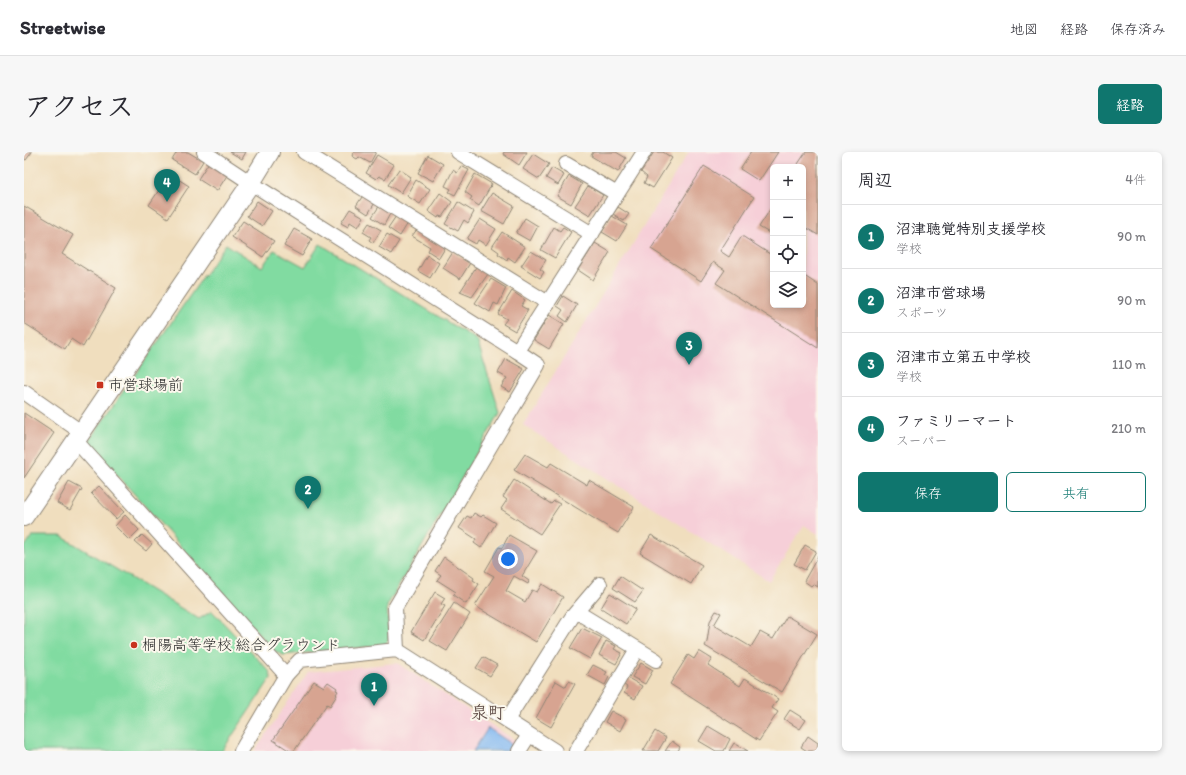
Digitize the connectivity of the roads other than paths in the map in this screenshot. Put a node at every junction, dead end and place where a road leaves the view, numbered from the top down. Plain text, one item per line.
1 (204, 152) edge
2 (270, 152) edge
3 (304, 152) edge
4 (458, 152) edge
5 (644, 152) edge
6 (566, 164) dead end
7 (251, 183) junction
8 (617, 194) junction
9 (592, 234) junction
10 (548, 303) junction
11 (517, 351) junction
12 (24, 392) edge
13 (79, 437) junction
14 (24, 517) edge
15 (600, 584) dead end
16 (577, 612) junction
17 (637, 649) junction
18 (397, 650) junction
19 (656, 660) dead end
20 (286, 675) junction
21 (507, 720) junction
22 (529, 735) junction
23 (241, 751) edge
24 (519, 751) edge
25 (555, 751) edge
26 (576, 751) edge

1 - 7 street
2 - 7 street
3 - 10 street
4 - 9 street
5 - 8 street
6 - 8 street
7 - 11 street
7 - 13 street
8 - 9 street
9 - 10 street
10 - 11 street
11 - 18 street
12 - 13 street
13 - 14 street
13 - 20 street
15 - 16 street
16 - 17 street
16 - 21 street
17 - 19 street
17 - 26 street
18 - 20 street
18 - 21 street
20 - 23 street
21 - 22 street
22 - 24 street
22 - 25 street

